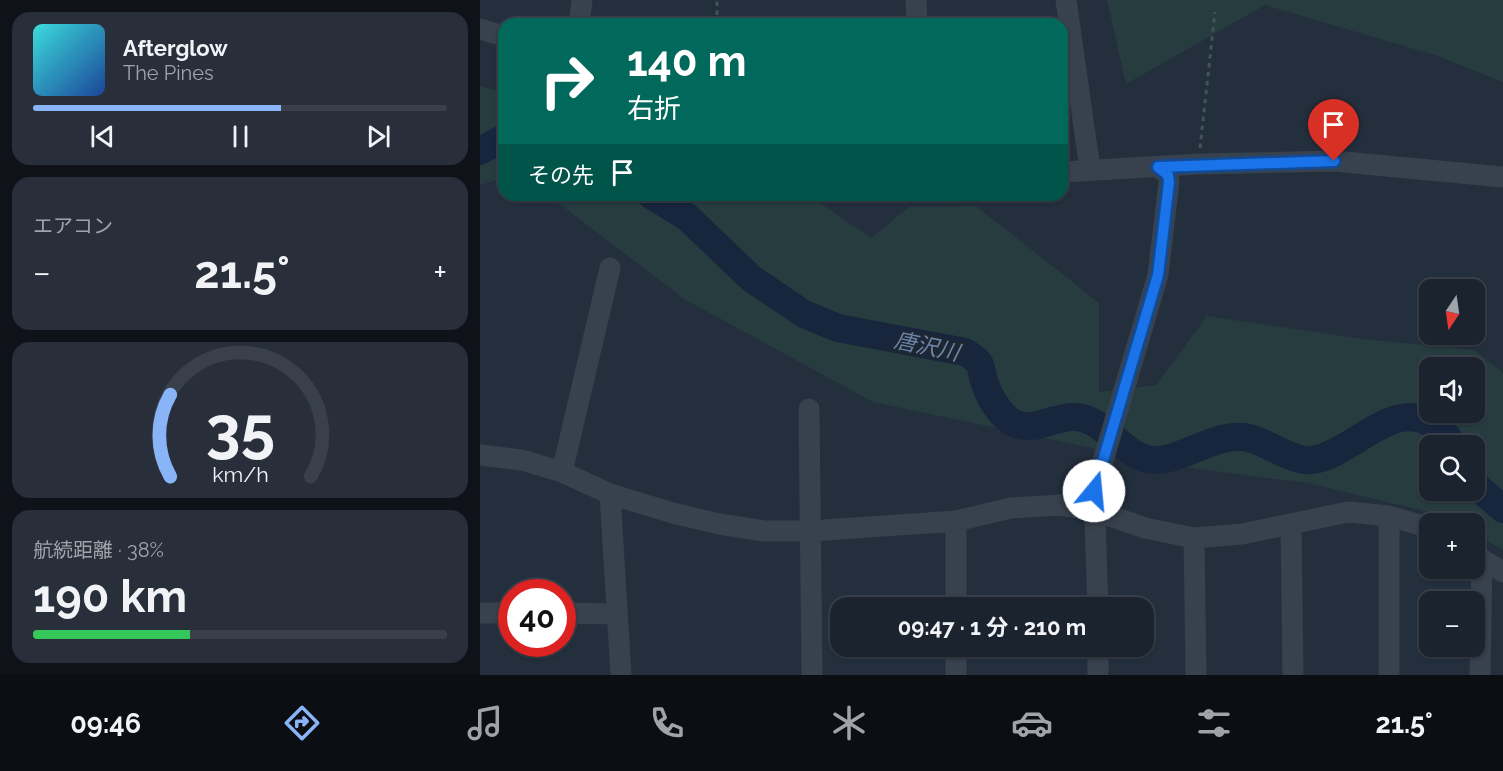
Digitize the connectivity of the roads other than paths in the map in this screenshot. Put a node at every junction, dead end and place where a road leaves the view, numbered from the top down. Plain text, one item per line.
1 (582, 0) edge
2 (916, 0) edge
3 (1066, 0) edge
4 (580, 18) edge
5 (917, 18) edge
6 (480, 29) edge
7 (498, 34) edge
8 (1158, 167) junction
9 (1089, 169) junction
10 (1068, 171) edge
11 (1503, 177) edge
12 (610, 268) dead end
13 (809, 408) dead end
14 (480, 455) edge
15 (562, 472) junction
16 (610, 494) junction
17 (1094, 510) junction
18 (1389, 516) junction
19 (956, 521) junction
20 (1291, 524) junction
21 (1419, 525) edge
22 (811, 531) junction
23 (1194, 538) junction
24 (1485, 561) edge
25 (1503, 572) edge
26 (1478, 579) edge
27 (956, 597) edge
28 (1098, 597) edge
29 (480, 613) edge
30 (498, 613) edge
31 (576, 613) edge
32 (617, 614) junction
33 (956, 657) edge
34 (1098, 657) edge
35 (621, 675) edge
36 (812, 675) edge
37 (956, 675) edge
38 (1098, 675) edge
39 (1196, 675) edge
40 (1293, 675) edge
41 (1389, 675) edge
42 (1480, 675) edge

1 - 4 street
2 - 5 street
3 - 9 street
6 - 7 street
8 - 9 street
8 - 11 street
8 - 17 street
9 - 10 street
12 - 15 street
13 - 22 street
14 - 15 street
15 - 16 street
16 - 22 street
16 - 32 street
17 - 19 street
17 - 23 street
17 - 28 street
18 - 20 street
18 - 21 street
18 - 41 street
19 - 22 street
19 - 27 street
20 - 23 street
20 - 40 street
22 - 36 street
23 - 39 street
24 - 25 street
26 - 42 street
29 - 30 street
31 - 32 street
32 - 35 street
33 - 37 street
34 - 38 street

